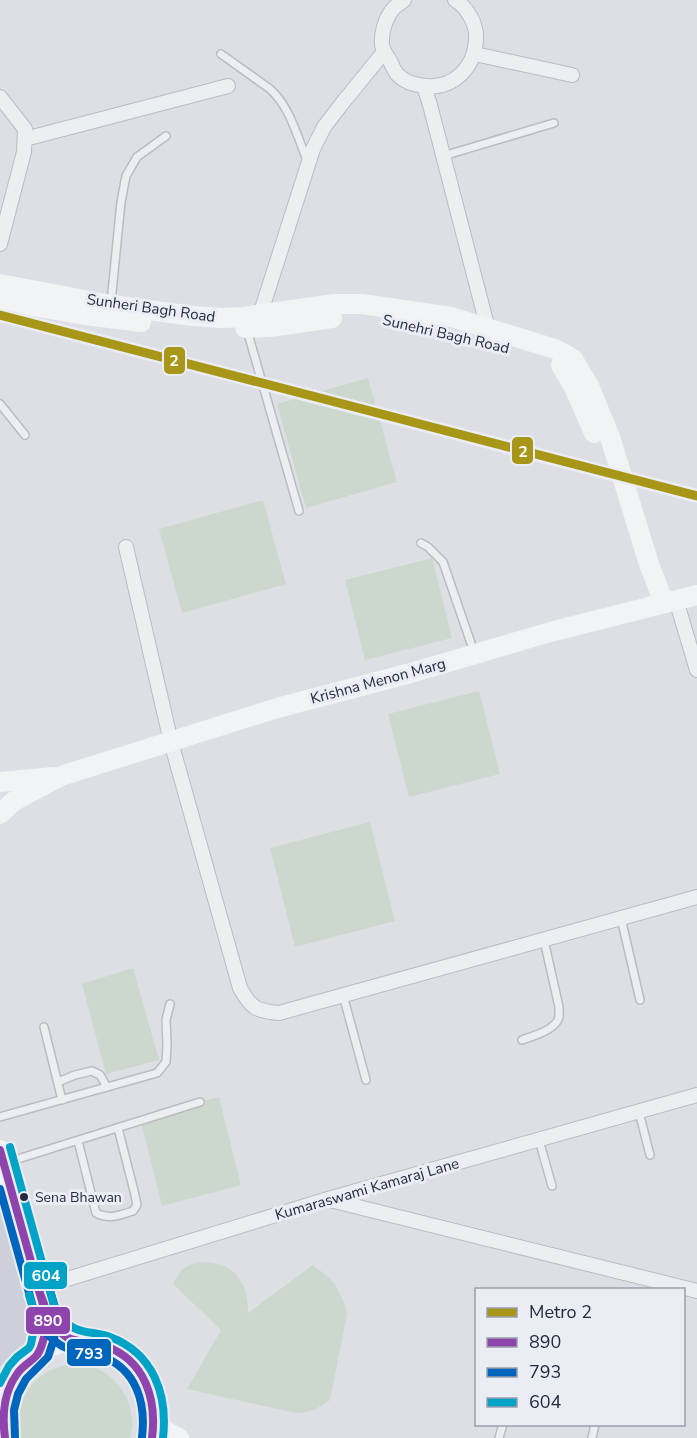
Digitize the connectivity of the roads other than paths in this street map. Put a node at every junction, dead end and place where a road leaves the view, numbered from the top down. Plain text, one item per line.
1 (404, 0) edge
2 (455, 0) edge
3 (384, 52) junction
4 (221, 54) dead end
5 (475, 54) junction
6 (572, 75) dead end
7 (228, 86) dead end
8 (424, 86) junction
9 (0, 97) edge
10 (554, 123) dead end
11 (166, 136) dead end
12 (26, 139) junction
13 (443, 156) junction
14 (308, 162) junction
15 (0, 244) edge
16 (0, 284) edge
17 (0, 300) edge
18 (111, 304) junction
19 (253, 321) junction
20 (488, 329) junction
21 (0, 404) edge
22 (25, 435) dead end
23 (299, 511) dead end
24 (421, 543) dead end
25 (126, 547) dead end
26 (697, 595) edge
27 (664, 603) junction
28 (475, 655) junction
29 (697, 670) edge
30 (171, 742) junction
31 (61, 776) junction
32 (0, 782) edge
33 (0, 814) edge
34 (697, 897) edge
35 (621, 918) junction
36 (544, 940) junction
37 (343, 995) junction
38 (640, 1000) dead end
39 (170, 1004) dead end
40 (44, 1027) dead end
41 (522, 1040) dead end
42 (366, 1080) dead end
43 (58, 1082) junction
44 (107, 1087) junction
45 (697, 1095) edge
46 (62, 1100) junction
47 (200, 1102) dead end
48 (639, 1112) junction
49 (0, 1117) edge
50 (118, 1128) junction
51 (78, 1140) junction
52 (539, 1140) junction
53 (650, 1155) dead end
54 (2, 1157) edge
55 (552, 1186) dead end
56 (328, 1199) junction
57 (38, 1288) junction
58 (685, 1288) edge
59 (47, 1319) junction
60 (82, 1341) junction
61 (39, 1353) junction
62 (7, 1382) edge
63 (154, 1418) junction
64 (3, 1427) edge
65 (152, 1438) edge
66 (179, 1438) edge

1 - 3 street
2 - 5 street
3 - 8 street
3 - 14 street
4 - 14 lane
5 - 6 street
5 - 8 street
7 - 12 street
8 - 13 street
9 - 12 street
10 - 13 lane
11 - 18 lane
12 - 15 street
13 - 20 street
14 - 19 street
16 - 18 street, Sunheri Bagh Road
17 - 19 street, Sunehri Bagh Road
18 - 19 street, Sunheri Bagh Road
19 - 20 street, Sunheri Bagh Road
19 - 23 lane
19 - 27 street, Sunehri Bagh Road
20 - 27 street, Sunheri Bagh Road
21 - 22 lane
24 - 28 lane
25 - 30 street
26 - 27 street, Krishna Menon Marg
27 - 28 street, Krishna Menon Marg
27 - 29 street
28 - 30 street, Krishna Menon Marg
30 - 31 street, Krishna Menon Marg
30 - 37 street
31 - 32 street, Krishna Menon Marg
31 - 33 street, Krishna Menon Marg
34 - 35 street
35 - 36 street
35 - 38 lane
36 - 37 street
36 - 41 lane
37 - 42 lane
39 - 44 lane
40 - 43 lane
43 - 44 lane
43 - 46 lane
44 - 46 lane
45 - 48 street, Kumaraswami Kamaraj Lane
46 - 49 lane
47 - 50 lane
48 - 52 street, Kumaraswami Kamaraj Lane
48 - 53 lane
50 - 51 lane
50 - 51 lane
51 - 54 lane
52 - 55 lane
52 - 56 street, Kumaraswami Kamaraj Lane
54 - 57 street
56 - 57 street, Kumaraswami Kamaraj Lane
56 - 58 street
57 - 59 street
59 - 60 street
59 - 61 street
60 - 61 street
60 - 63 street
61 - 62 street
62 - 64 street
63 - 65 street
63 - 66 street

